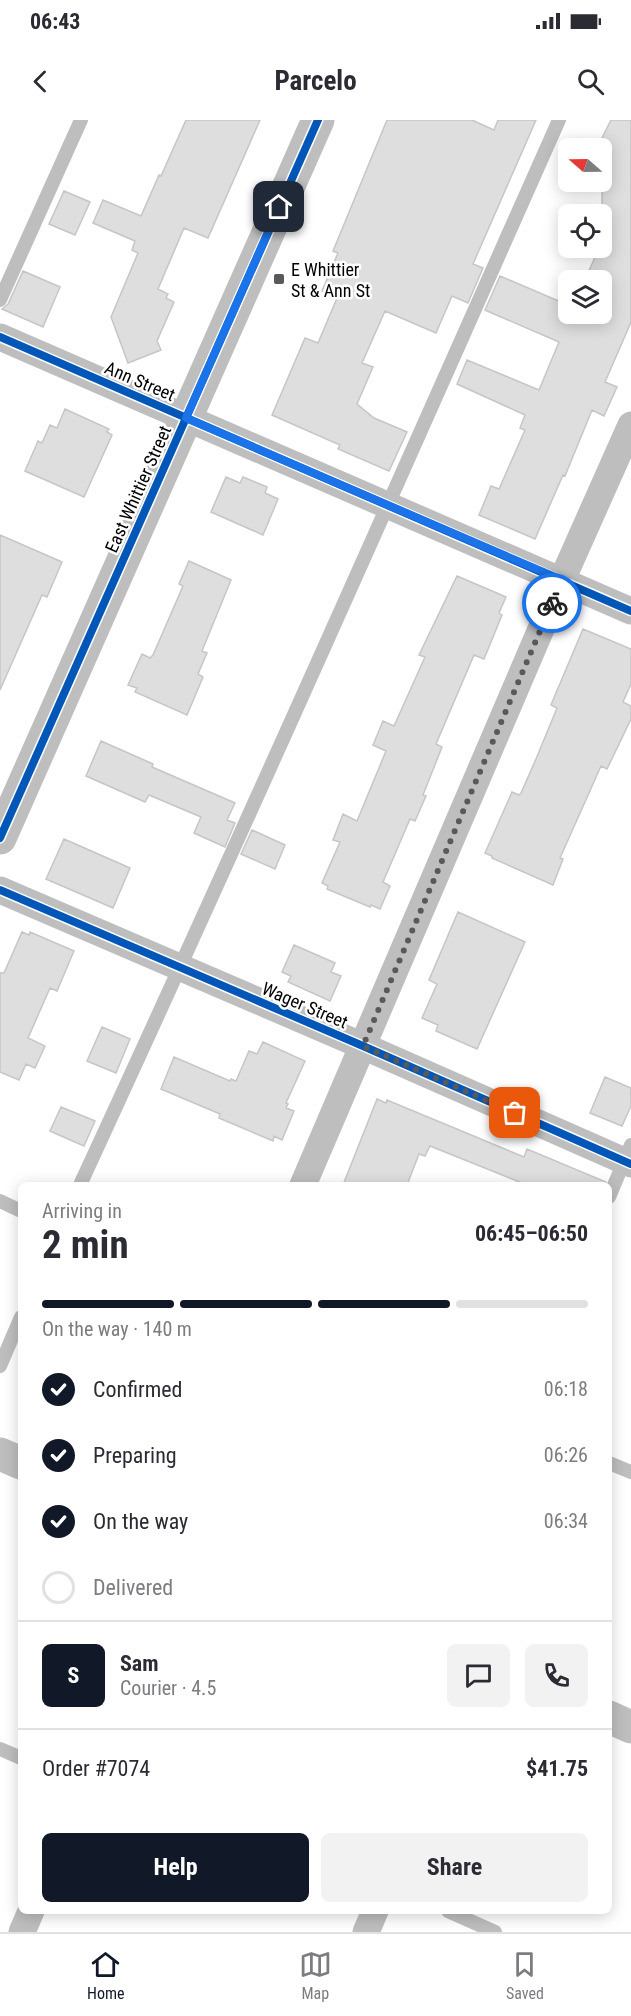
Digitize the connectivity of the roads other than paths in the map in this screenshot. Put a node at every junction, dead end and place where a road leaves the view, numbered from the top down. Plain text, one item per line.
1 (81, 120) edge
2 (318, 120) edge
3 (559, 120) edge
4 (0, 300) edge
5 (0, 337) edge
6 (186, 418) junction
7 (631, 425) edge
8 (388, 506) junction
9 (562, 580) junction
10 (631, 611) edge
11 (0, 838) edge
12 (0, 890) edge
13 (180, 968) junction
14 (363, 1046) junction
15 (629, 1157) edge
16 (81, 1182) edge
17 (304, 1182) edge
18 (612, 1191) edge
19 (0, 1201) edge
20 (18, 1210) edge
21 (18, 1324) edge
22 (0, 1366) edge
23 (0, 1454) edge
24 (18, 1462) edge
25 (612, 1464) edge
26 (631, 1472) edge
27 (612, 1718) edge
28 (631, 1726) edge
29 (0, 1749) edge
30 (18, 1757) edge
31 (30, 1914) edge
32 (455, 1914) edge
33 (22, 1932) edge
34 (495, 1932) edge

1 - 4 lane
2 - 6 street, East Whittier Street
3 - 8 lane
5 - 6 street, Ann Street
6 - 8 street, Ann Street
6 - 11 street, East Whittier Street
7 - 9 street
8 - 9 street, Ann Street
8 - 13 lane
9 - 10 street, Ann Street
9 - 14 street
12 - 13 street, Wager Street
13 - 14 street, Wager Street
13 - 16 lane
14 - 15 street, Wager Street
14 - 17 street
15 - 18 lane
19 - 20 lane
21 - 22 lane
23 - 24 street
25 - 26 lane
27 - 28 street
29 - 30 lane
31 - 33 street
32 - 34 lane

